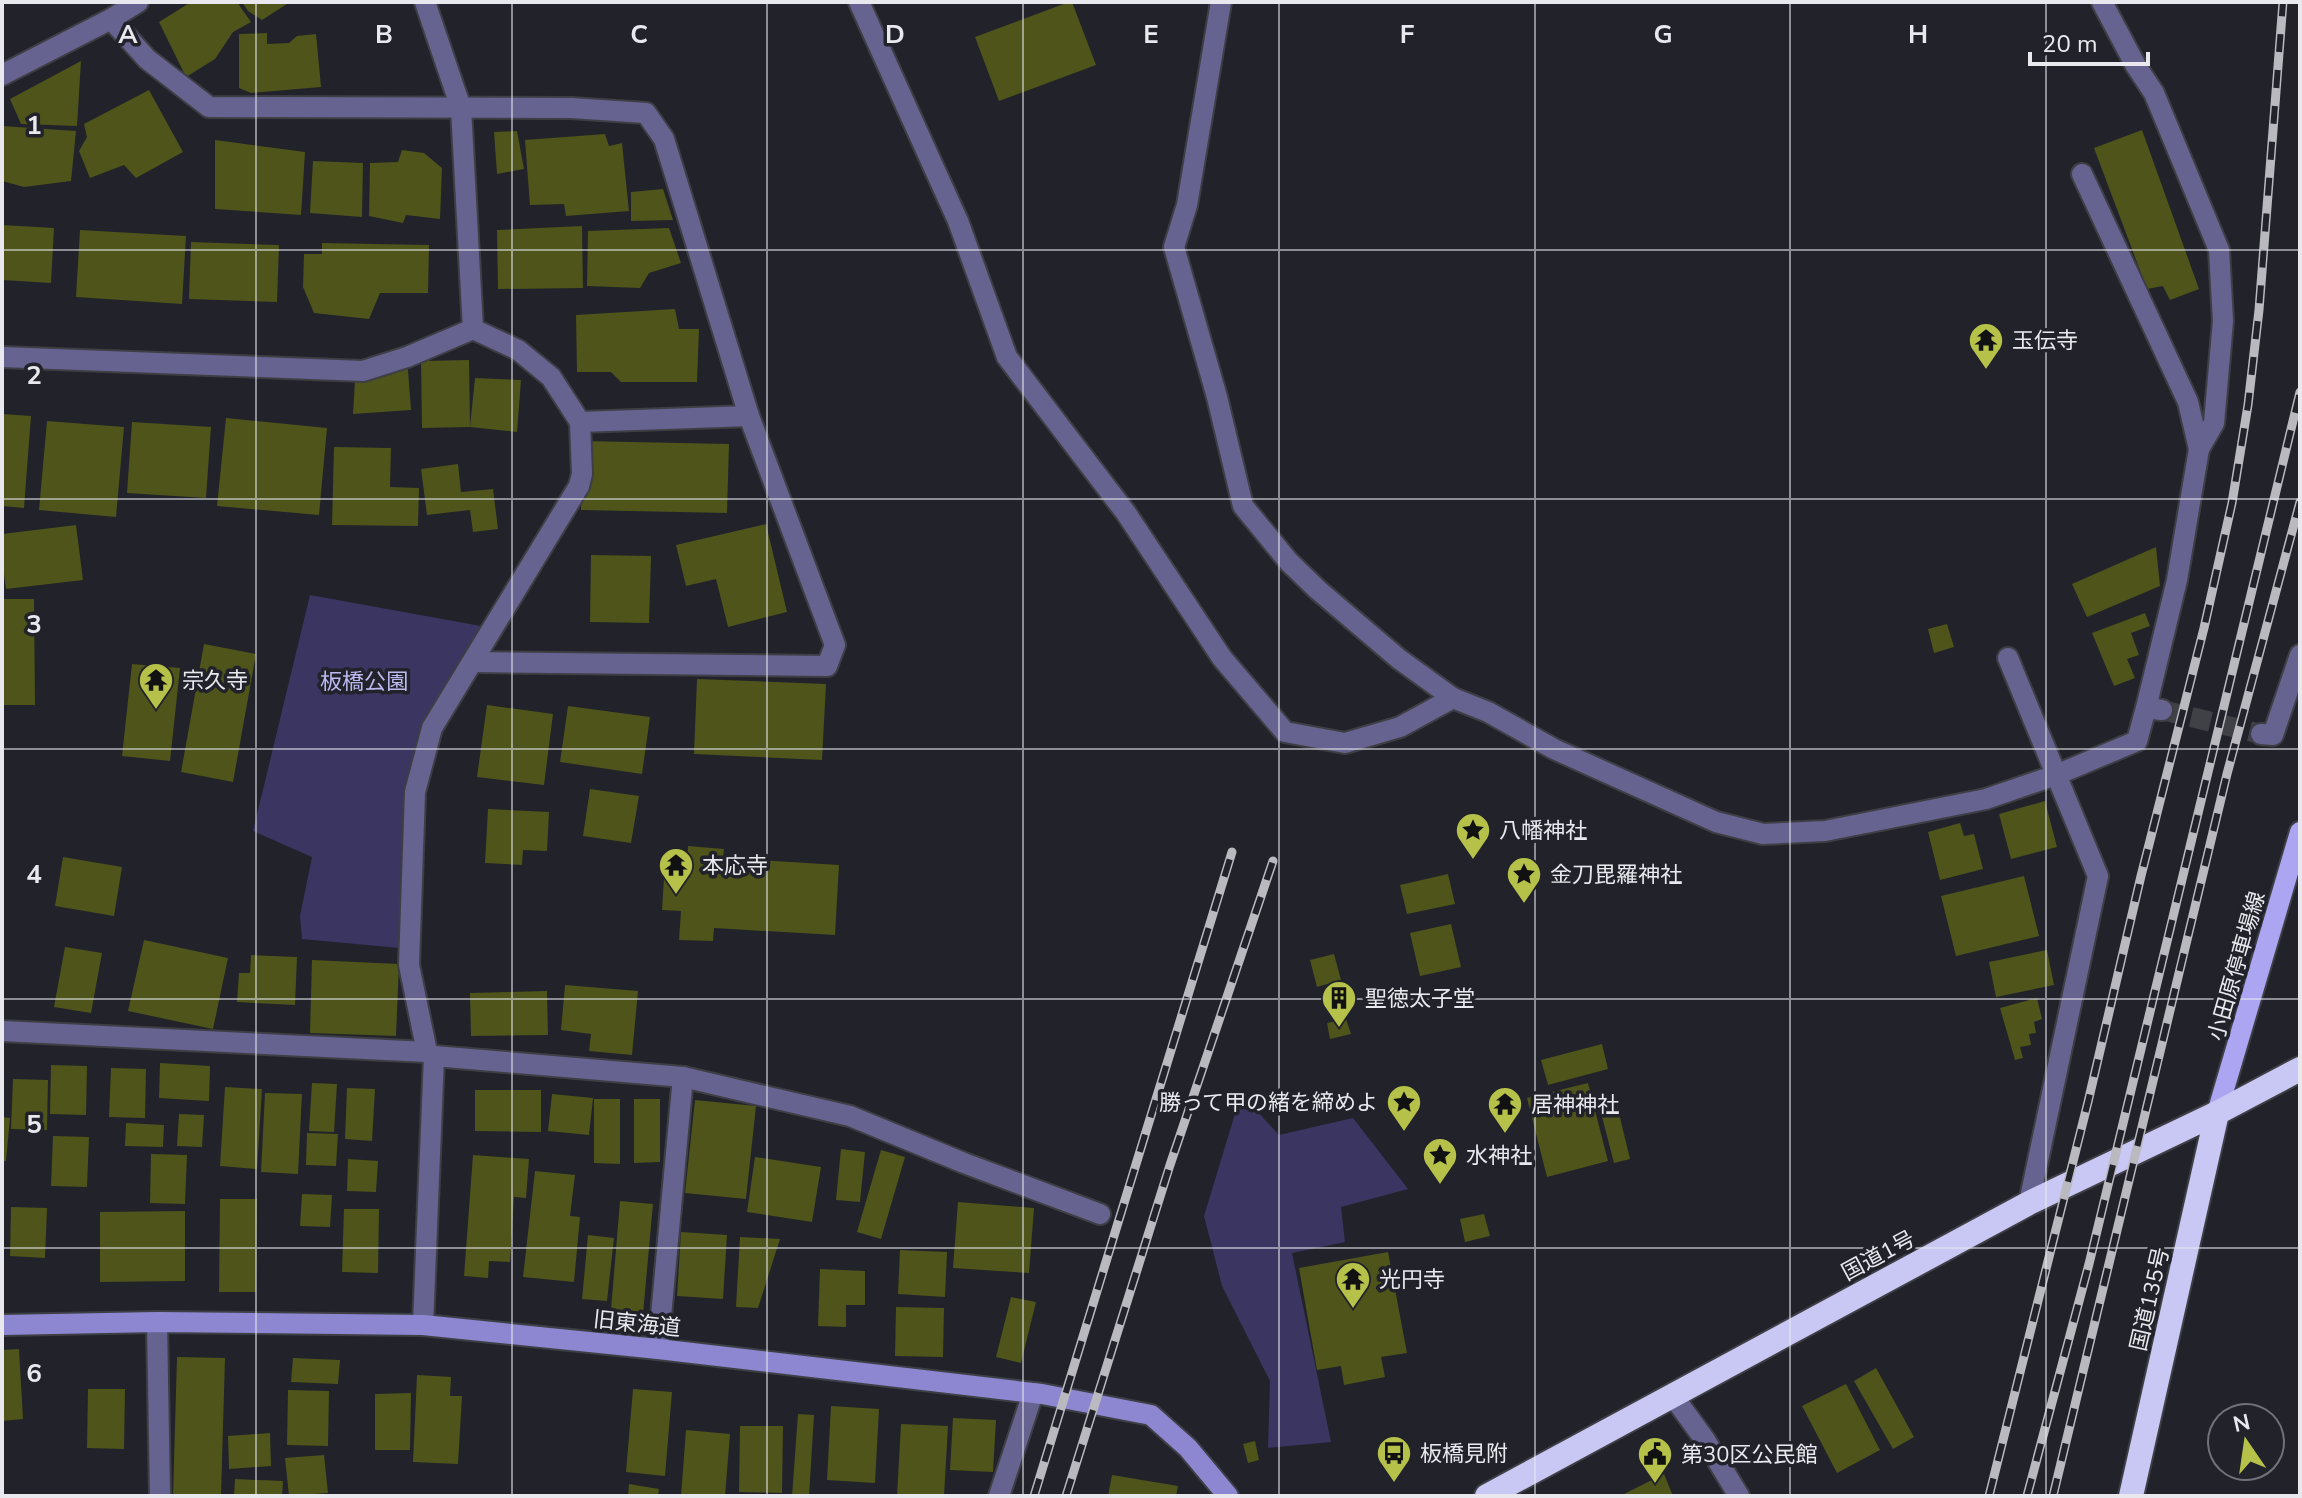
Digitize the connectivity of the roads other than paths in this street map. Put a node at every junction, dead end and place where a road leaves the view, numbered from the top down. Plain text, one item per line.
1 (138, 2) edge
2 (425, 2) edge
3 (859, 2) edge
4 (1221, 2) edge
5 (2102, 2) edge
6 (111, 19) junction
7 (2, 75) edge
8 (461, 108) junction
9 (2082, 174) dead end
10 (473, 329) junction
11 (2, 357) edge
12 (749, 416) junction
13 (580, 422) junction
14 (2199, 449) junction
15 (2300, 655) edge
16 (2008, 658) dead end
17 (473, 662) junction
18 (1453, 698) junction
19 (2261, 734) dead end
20 (2056, 775) junction
21 (2300, 832) edge
22 (2, 1031) edge
23 (430, 1054) junction
24 (2300, 1069) edge
25 (683, 1077) junction
26 (2217, 1113) junction
27 (2029, 1203) junction
28 (1100, 1214) dead end
29 (157, 1322) junction
30 (2, 1325) edge
31 (423, 1325) junction
32 (658, 1349) junction
33 (1033, 1393) junction
34 (1673, 1396) junction
35 (160, 1496) edge
36 (999, 1496) edge
37 (1228, 1496) edge
38 (1487, 1496) edge
39 (1739, 1496) edge
40 (2131, 1496) edge

1 - 6 street
2 - 8 street
3 - 18 street
4 - 18 street
5 - 14 street
6 - 7 street
6 - 8 street
8 - 10 street
8 - 12 street
9 - 14 street
10 - 11 street
10 - 13 street
12 - 13 street
12 - 17 street
13 - 17 street
14 - 20 street
15 - 19 street
16 - 20 street
17 - 23 street
18 - 20 street
20 - 27 street
21 - 26 main road, 小田原停車場線
22 - 23 street
23 - 25 street
23 - 31 street
24 - 26 highway, 国道1号
25 - 28 street
25 - 32 street
26 - 27 highway, 国道1号
26 - 40 highway, 国道135号
27 - 34 highway, 国道1号
29 - 30 street, 旧東海道
29 - 31 street, 旧東海道
29 - 35 street
31 - 32 street, 旧東海道
32 - 33 street, 旧東海道
33 - 36 street
33 - 37 street, 旧東海道
34 - 38 highway, 国道1号
34 - 39 street

